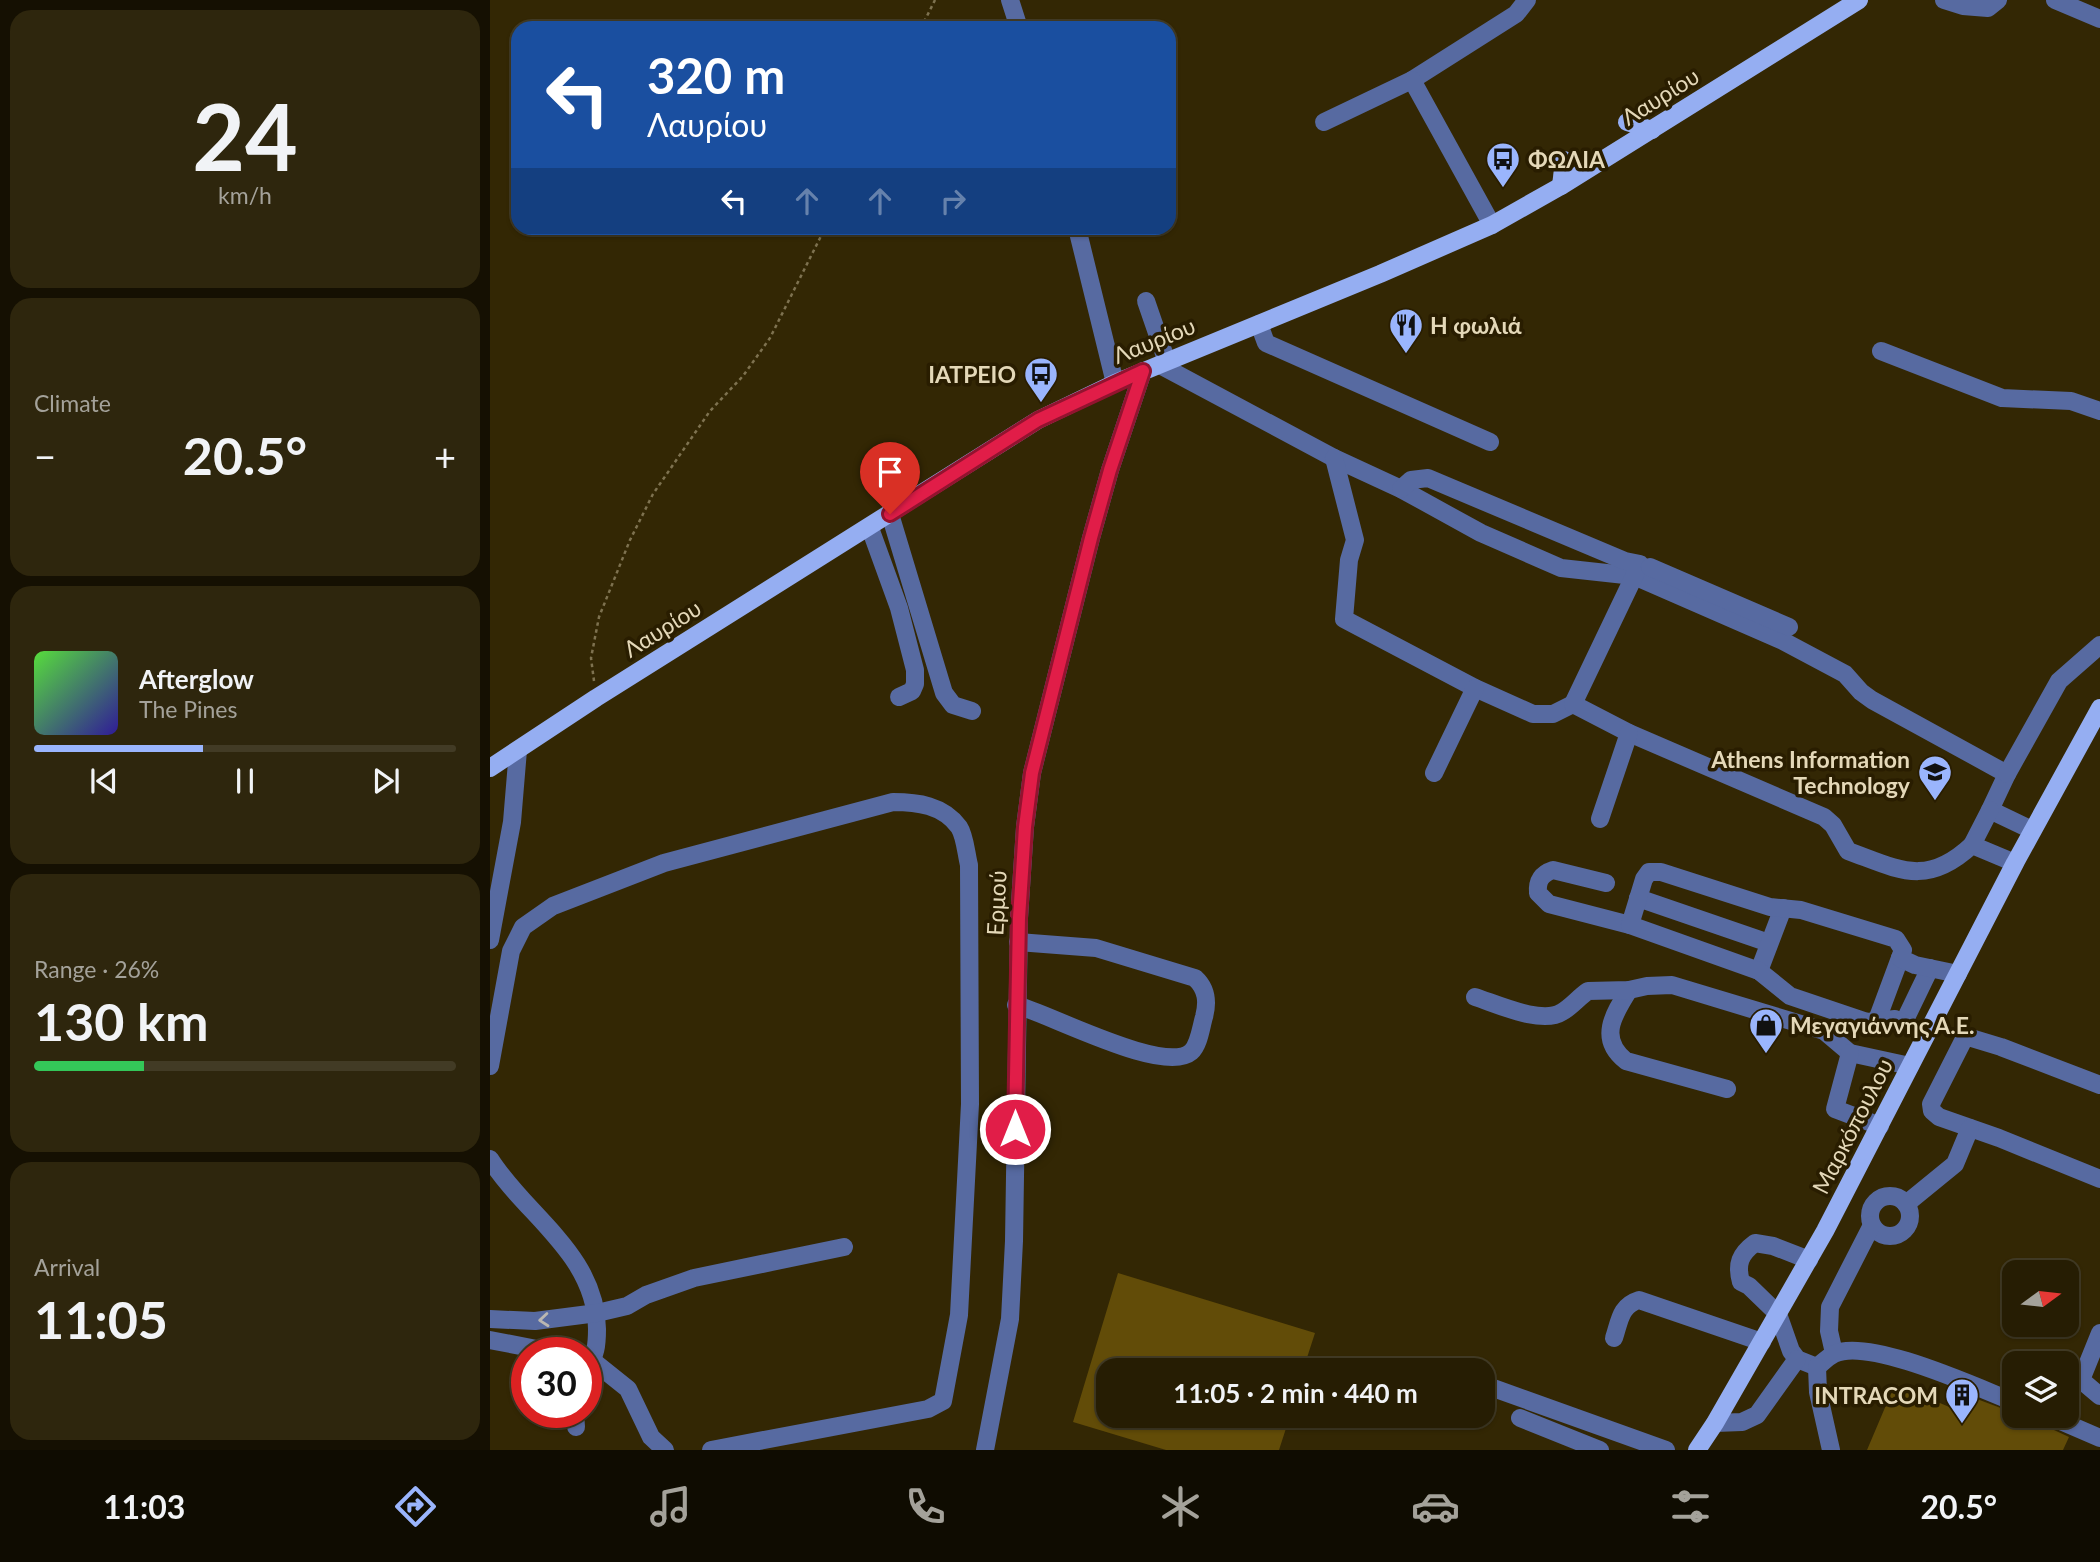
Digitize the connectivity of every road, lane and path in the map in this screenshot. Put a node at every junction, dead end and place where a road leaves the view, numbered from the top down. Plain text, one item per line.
1 (935, 0) edge
2 (1010, 0) edge
3 (1527, 0) edge
4 (1860, 0) edge
5 (1944, 0) edge
6 (1998, 0) edge
7 (2055, 0) edge
8 (2100, 19) edge
9 (924, 21) edge
10 (1017, 21) edge
11 (1412, 79) junction
12 (1324, 122) dead end
13 (1627, 122) dead end
14 (1652, 130) junction
15 (1564, 160) dead end
16 (1561, 186) junction
17 (1492, 225) junction
18 (822, 235) edge
19 (1079, 235) edge
20 (1146, 300) dead end
21 (1259, 324) junction
22 (1881, 351) dead end
23 (1156, 366) junction
24 (1115, 383) junction
25 (2100, 411) edge
26 (1490, 442) dead end
27 (1334, 458) junction
28 (1401, 489) junction
29 (890, 514) junction
30 (870, 528) junction
31 (1650, 567) dead end
32 (1634, 576) junction
33 (1730, 610) junction
34 (1789, 627) dead end
35 (2100, 645) edge
36 (1475, 688) junction
37 (899, 697) dead end
38 (596, 698) junction
39 (1573, 704) junction
40 (2100, 708) edge
41 (972, 711) dead end
42 (1629, 733) junction
43 (518, 750) junction
44 (490, 768) edge
45 (1434, 773) dead end
46 (2007, 774) junction
47 (1990, 810) junction
48 (1600, 819) dead end
49 (2032, 830) junction
50 (1972, 845) junction
51 (2015, 863) junction
52 (1606, 883) dead end
53 (1638, 898) junction
54 (1783, 908) junction
55 (1630, 925) junction
56 (490, 940) edge
57 (1018, 942) junction
58 (1769, 943) junction
59 (1900, 958) junction
60 (1930, 968) junction
61 (1759, 971) junction
62 (1958, 974) junction
63 (1629, 990) junction
64 (1475, 997) dead end
65 (1016, 1005) junction
66 (1877, 1020) junction
67 (1903, 1024) junction
68 (1926, 1035) junction
69 (1850, 1053) junction
70 (490, 1066) edge
71 (1910, 1066) junction
72 (2100, 1085) edge
73 (1727, 1088) dead end
74 (1880, 1126) junction
75 (1970, 1128) junction
76 (490, 1159) edge
77 (2100, 1179) edge
78 (1906, 1204) junction
79 (1872, 1225) junction
80 (844, 1247) dead end
81 (1809, 1260) junction
82 (597, 1314) junction
83 (1777, 1314) junction
84 (490, 1319) edge
85 (2100, 1333) edge
86 (597, 1337) edge
87 (1614, 1338) dead end
88 (490, 1340) edge
89 (1762, 1342) junction
90 (511, 1344) edge
91 (1834, 1353) junction
92 (1797, 1359) junction
93 (1817, 1367) junction
94 (602, 1372) edge
95 (1495, 1389) edge
96 (2100, 1395) edge
97 (2002, 1397) edge
98 (1520, 1418) dead end
99 (1715, 1423) junction
100 (2077, 1428) edge
101 (2100, 1438) edge
102 (665, 1450) edge
103 (710, 1450) edge
104 (985, 1450) edge
105 (1600, 1450) edge
106 (1666, 1450) edge
107 (1698, 1450) edge
108 (1831, 1450) edge

1 - 9 path
2 - 10 street
3 - 11 street
4 - 14 main road, Λαυρίου
5 - 6 street
7 - 8 street
11 - 12 street
11 - 17 street
13 - 14 main road
14 - 16 main road, Λαυρίου
15 - 16 main road
16 - 17 main road, Λαυρίου
17 - 21 main road, Λαυρίου
18 - 38 path
19 - 24 street
20 - 23 street
21 - 23 main road, Λαυρίου
21 - 26 street
22 - 25 street
23 - 24 main road, Λαυρίου
23 - 27 street
23 - 57 street, Ερμού
24 - 29 main road, Λαυρίου
27 - 28 street
27 - 36 street
28 - 32 street
28 - 32 street
29 - 30 main road, Λαυρίου
29 - 41 street
30 - 37 street
30 - 38 main road, Λαυρίου
31 - 33 street
32 - 33 street
32 - 39 street
33 - 34 street
33 - 46 street
35 - 46 street
36 - 39 street
36 - 45 street
38 - 43 main road, Λαυρίου
39 - 42 street
40 - 49 main road, Μαρκόπουλου
42 - 48 street
42 - 50 street
43 - 44 main road, Λαυρίου
43 - 56 street
46 - 47 street
47 - 49 street
47 - 50 street
49 - 51 main road, Μαρκόπουλου
50 - 51 street
51 - 62 main road, Μαρκόπουλου
52 - 55 street
53 - 54 street
53 - 55 street
53 - 58 street
54 - 58 street
54 - 59 street
55 - 61 street
57 - 65 street, Ερμού
57 - 65 street
58 - 61 street
59 - 60 street
59 - 66 street
60 - 62 street
60 - 67 street
61 - 66 street
62 - 68 main road, Μαρκόπουλου
63 - 64 street
63 - 69 street
63 - 73 street
65 - 104 street, Ερμού
66 - 67 street
67 - 68 street
68 - 71 main road, Μαρκόπουλου
69 - 71 street
69 - 74 street
70 - 103 street
71 - 74 main road, Μαρκόπουλου
72 - 75 street
74 - 81 main road, Μαρκόπουλου
75 - 77 street
75 - 78 street
76 - 82 street
78 - 79 street
78 - 79 street
79 - 91 street
80 - 82 street
81 - 83 main road, Μαρκόπουλου
81 - 83 street
82 -> 84 street
82 - 86 street
83 - 89 main road, Μαρκόπουλου
83 - 92 street
85 - 96 street
87 - 89 street
88 - 90 street
89 - 99 main road, Μαρκόπουλου
91 - 93 street
91 - 97 street
92 - 93 street
92 - 99 street
93 - 108 street
94 - 102 street
95 - 106 street
98 - 105 street
99 - 107 main road, Μαρκόπουλου
100 - 101 street

